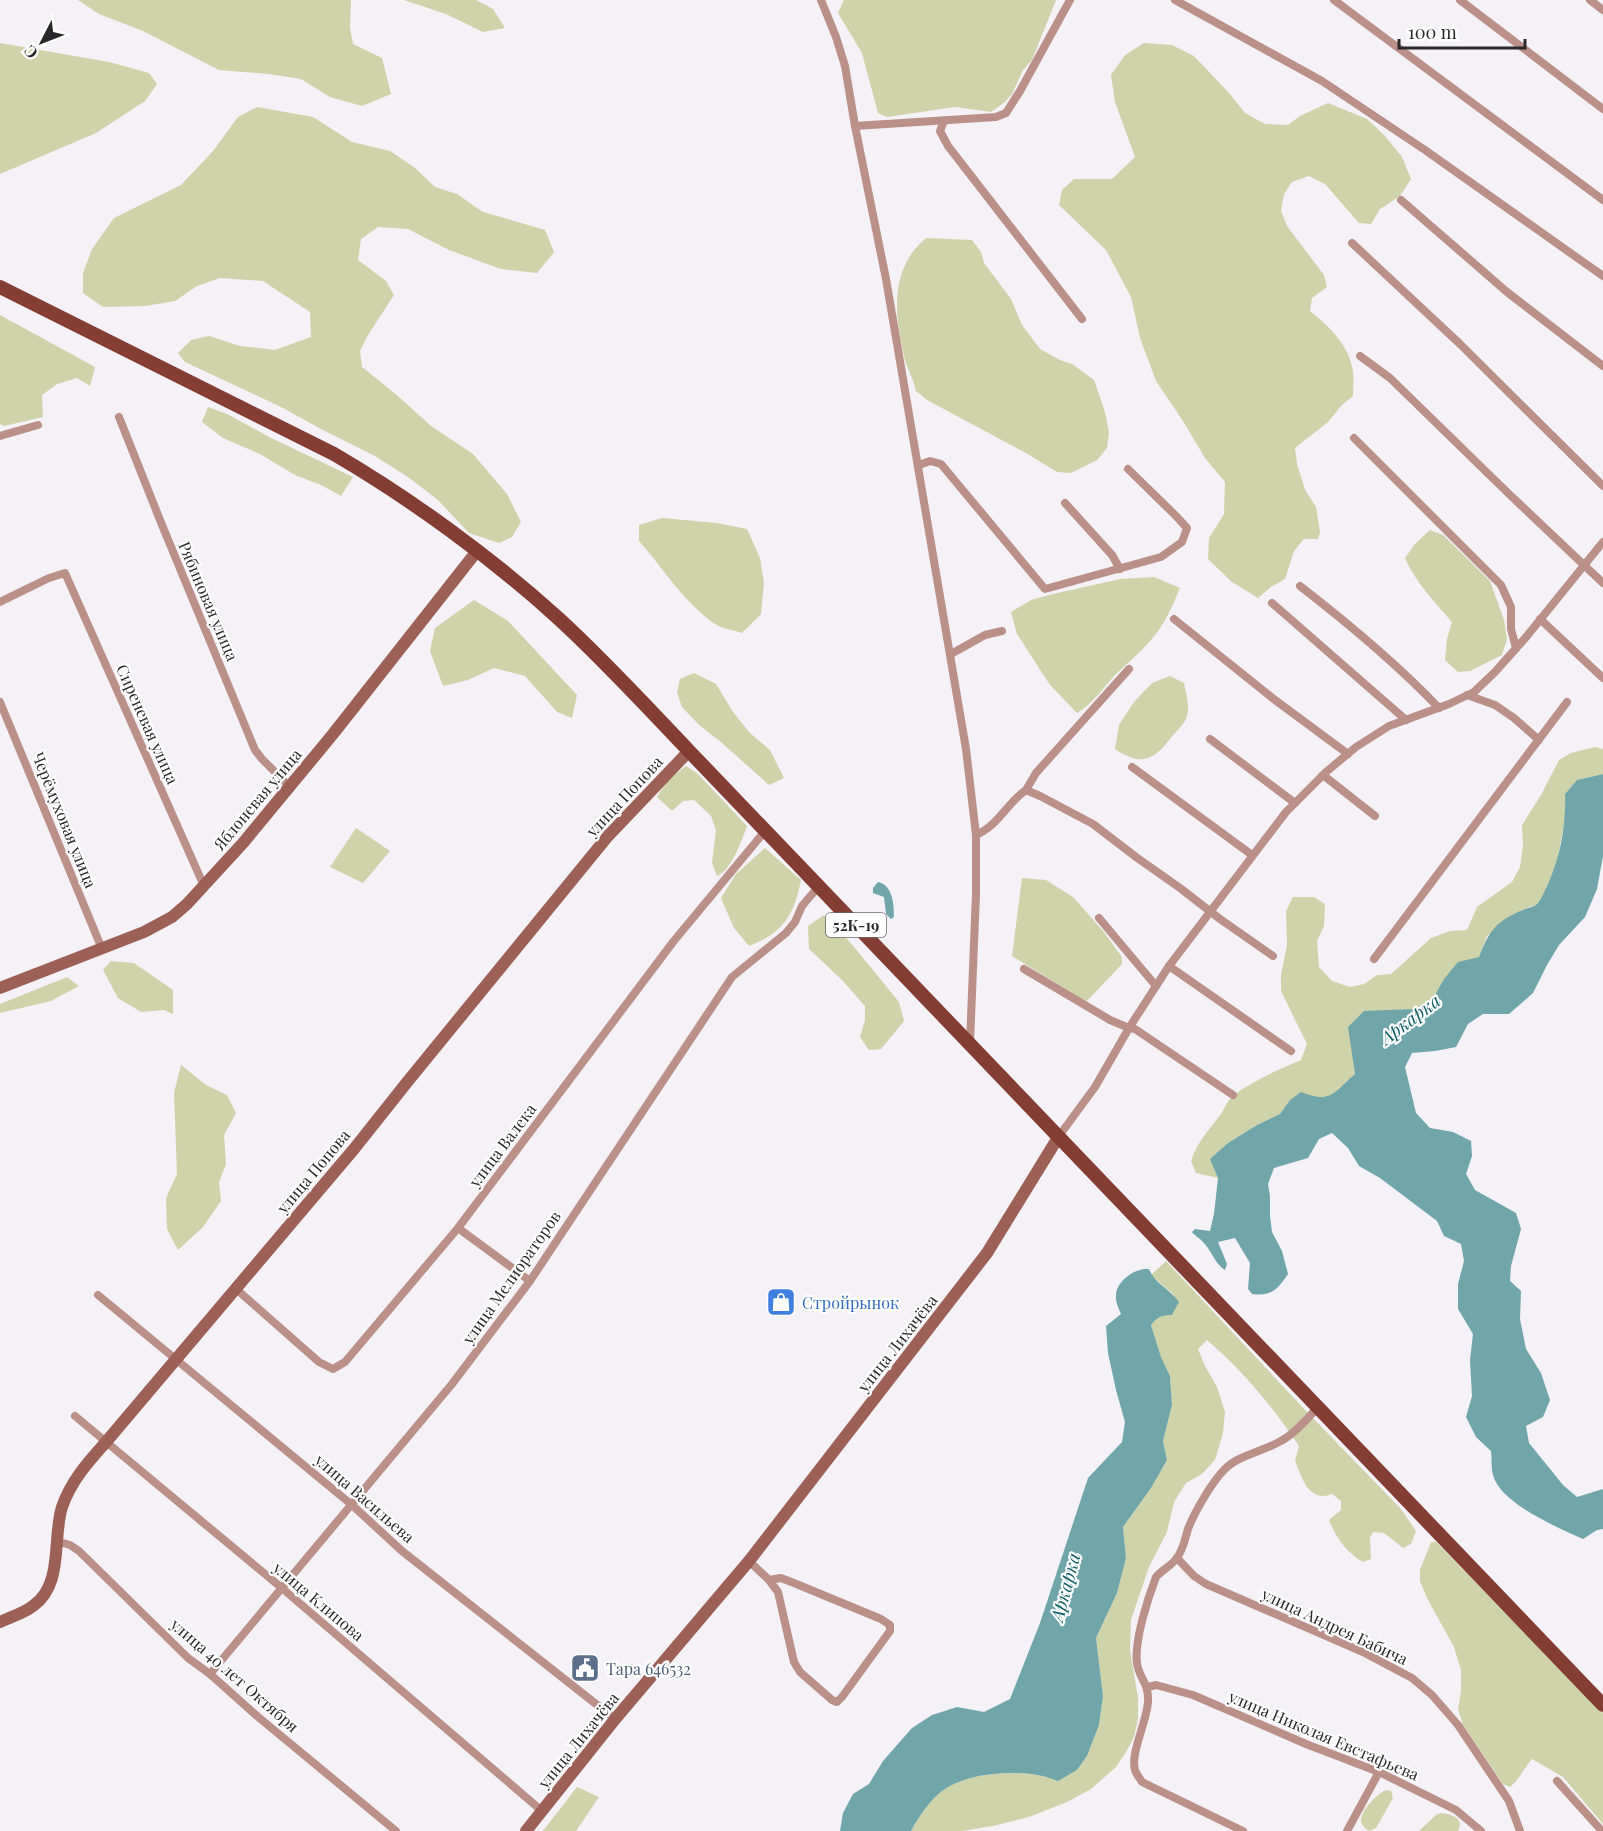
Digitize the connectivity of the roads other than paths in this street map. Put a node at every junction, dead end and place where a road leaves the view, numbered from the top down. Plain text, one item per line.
1 (821, 0) edge
2 (1070, 0) edge
3 (1174, 0) edge
4 (1334, 0) edge
5 (1460, 0) edge
6 (1590, 0) edge
7 (1603, 10) edge
8 (1603, 109) edge
9 (944, 120) junction
10 (855, 126) junction
11 (1401, 200) dead end
12 (1603, 200) edge
13 (1352, 243) dead end
14 (1603, 276) edge
15 (1, 289) edge
16 (1082, 319) dead end
17 (1360, 356) dead end
18 (1603, 366) edge
19 (119, 417) dead end
20 (38, 425) dead end
21 (0, 436) edge
22 (1354, 438) dead end
23 (919, 465) junction
24 (1128, 469) dead end
25 (1603, 486) edge
26 (1065, 503) dead end
27 (1603, 542) edge
28 (477, 551) junction
29 (1583, 566) junction
30 (1120, 569) junction
31 (1603, 583) edge
32 (1300, 586) dead end
33 (0, 602) edge
34 (1272, 603) dead end
35 (1173, 619) dead end
36 (1540, 619) junction
37 (1002, 631) dead end
38 (1516, 648) junction
39 (951, 654) junction
40 (1129, 669) dead end
41 (1603, 678) edge
42 (1467, 695) junction
43 (0, 702) edge
44 (1567, 702) dead end
45 (1438, 708) junction
46 (1406, 720) junction
47 (1210, 739) dead end
48 (1539, 740) junction
49 (689, 751) junction
50 (1348, 754) junction
51 (1132, 767) dead end
52 (1323, 775) junction
53 (289, 786) junction
54 (1026, 790) junction
55 (1294, 803) junction
56 (1375, 816) dead end
57 (765, 831) junction
58 (976, 835) junction
59 (1252, 855) junction
60 (204, 886) junction
61 (819, 886) junction
62 (1210, 911) junction
63 (1100, 918) dead end
64 (102, 950) junction
65 (1273, 956) dead end
66 (1374, 959) dead end
67 (1169, 966) junction
68 (1024, 969) dead end
69 (1156, 986) junction
70 (0, 988) edge
71 (1129, 1028) junction
72 (970, 1043) junction
73 (1291, 1051) dead end
74 (1233, 1095) dead end
75 (1059, 1136) junction
76 (458, 1228) junction
77 (530, 1281) junction
78 (235, 1287) junction
79 (98, 1295) dead end
80 (176, 1359) junction
81 (1318, 1407) junction
82 (75, 1416) dead end
83 (106, 1442) junction
84 (352, 1505) junction
85 (56, 1541) junction
86 (1177, 1558) junction
87 (749, 1561) junction
88 (769, 1580) junction
89 (283, 1589) junction
90 (0, 1622) edge
91 (210, 1674) junction
92 (1148, 1687) junction
93 (1603, 1705) edge
94 (615, 1719) junction
95 (1379, 1772) junction
96 (1557, 1781) dead end
97 (542, 1811) junction
98 (396, 1831) edge
99 (526, 1831) edge
100 (1243, 1831) edge
101 (1347, 1831) edge
102 (1481, 1831) edge
103 (1520, 1831) edge
104 (1602, 1831) edge

1 - 10 street
2 - 9 street
3 - 14 street
4 - 12 street
5 - 8 street
6 - 7 street
9 - 10 street
9 - 16 street
10 - 23 street
11 - 18 street
13 - 25 street
15 - 28 main road, 52К-19
17 - 29 street
19 - 53 street, Рябиновая улица
20 - 21 street
22 - 38 street
23 - 30 street
23 - 39 street
24 - 30 street
26 - 30 street
27 - 29 street
28 - 49 main road, 52К-19
28 - 53 street, Яблоневая улица
29 - 31 street
29 - 36 street
32 - 45 street
33 - 60 street, Сиреневая улица
34 - 46 street
35 - 50 street
36 - 38 street
36 - 41 street
37 - 39 street
38 - 42 street
39 - 58 street
40 - 54 street
42 - 45 street
42 - 48 street
43 - 64 street, Черёмуховая улица
44 - 48 street
45 - 46 street
46 - 50 street
47 - 55 street
48 - 66 street
49 - 57 main road, 52К-19
49 - 78 street, улица Попова
50 - 52 street
51 - 59 street
52 - 55 street
52 - 56 street
53 - 60 street, Яблоневая улица
54 - 58 street
54 - 62 street
55 - 59 street
57 - 61 main road, 52К-19
57 - 76 street, улица Валека
58 - 72 street
59 - 62 street
60 - 64 street, Яблоневая улица
61 - 72 main road, 52К-19
61 - 77 street, улица Мелиораторов
62 - 65 street
62 - 67 street
63 - 69 street
64 - 70 street, Яблоневая улица
67 - 69 street
67 - 73 street
68 - 71 street
69 - 71 street
71 - 74 street
71 - 75 street
72 - 75 main road, 52К-19
75 - 81 main road, 52К-19
75 - 87 street, улица Лихачёва
76 - 77 street
76 - 78 street, улица Валека
77 - 84 street, улица Мелиораторов
78 - 80 street, улица Попова
79 - 80 street, улица Васильева
80 - 83 street, улица Попова
80 - 84 street, улица Васильева
81 - 86 street
81 - 93 main road, 52К-19
82 - 83 street, улица Клипова
83 - 85 street, улица Попова
83 - 89 street, улица Клипова
84 - 89 street, улица Мелиораторов
84 - 94 street, улица Васильева
85 - 90 street, улица Попова
85 - 91 street, улица 40 лет Октября
86 - 92 street
86 - 103 street, улица Андрея Бабича
87 - 88 street
87 - 94 street, улица Лихачёва
88 - 88 street
89 - 91 street, улица Мелиораторов
89 - 97 street, улица Клипова
91 - 98 street, улица 40 лет Октября
92 - 95 street, улица Николая Евстафьева
92 - 100 street
94 - 97 street, улица Лихачёва
95 - 101 street
95 - 102 street, улица Николая Евстафьева
96 - 104 street
97 - 99 street, улица Лихачёва

